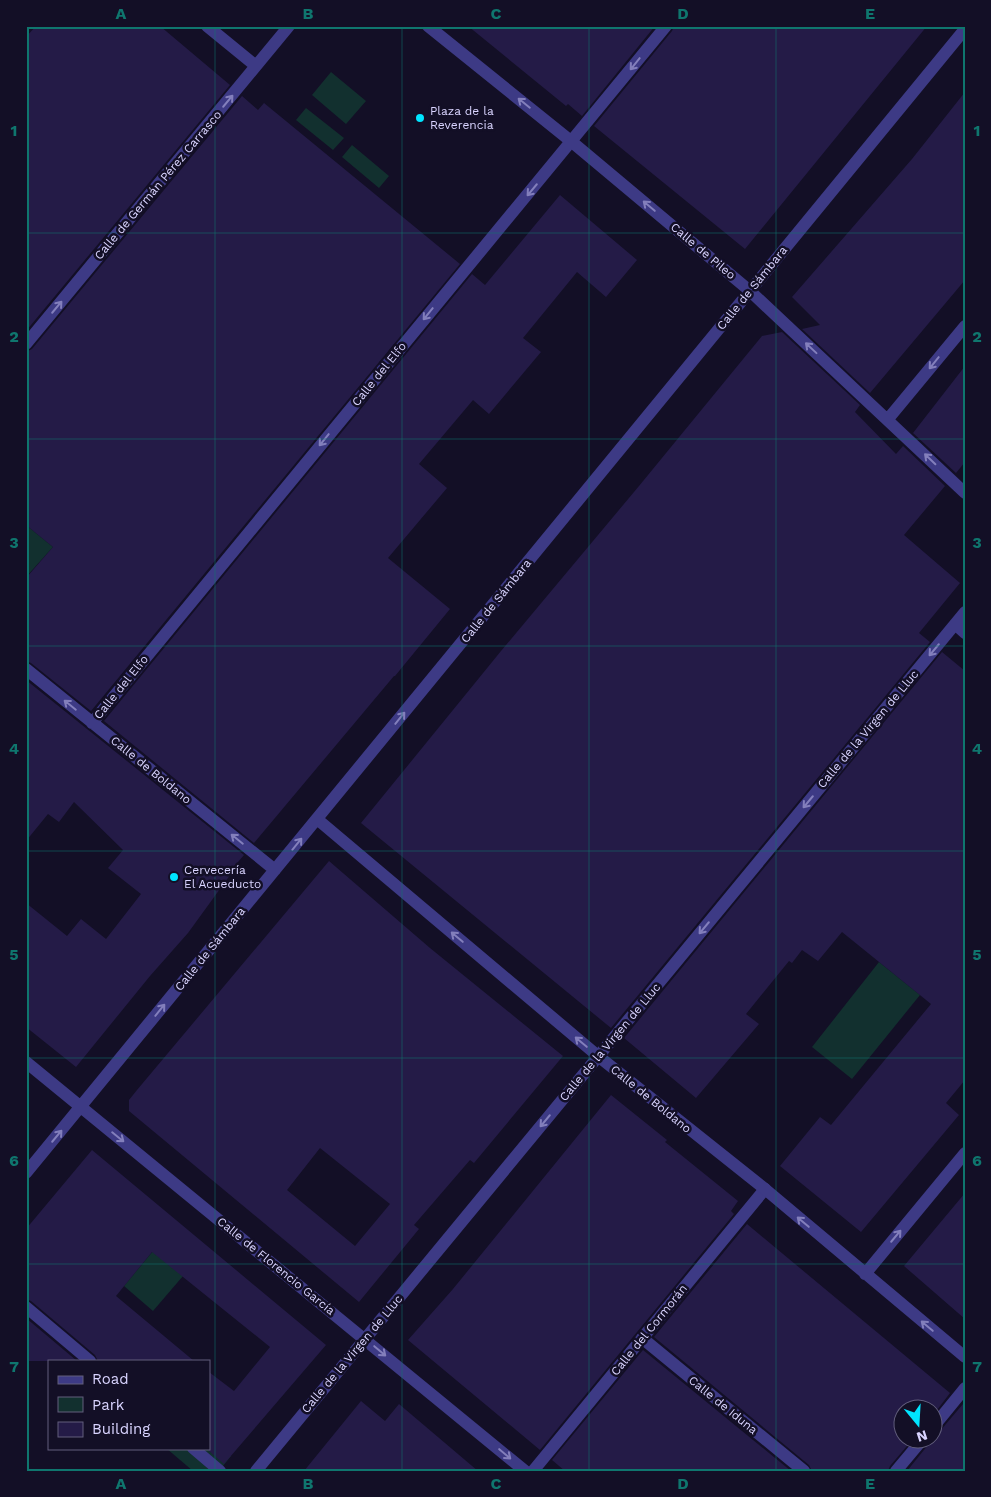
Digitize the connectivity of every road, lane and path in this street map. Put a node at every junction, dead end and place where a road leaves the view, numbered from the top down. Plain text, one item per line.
1 (207, 26) edge
2 (289, 26) edge
3 (428, 26) edge
4 (666, 26) edge
5 (965, 29) edge
6 (256, 66) junction
7 (572, 142) junction
8 (750, 291) junction
9 (965, 326) edge
10 (26, 344) edge
11 (888, 420) junction
12 (965, 493) edge
13 (965, 612) edge
14 (960, 628) edge
15 (26, 669) edge
16 (92, 722) junction
17 (317, 819) junction
18 (275, 870) junction
19 (598, 1056) junction
20 (26, 1062) edge
21 (81, 1106) junction
22 (965, 1153) edge
23 (26, 1173) edge
24 (764, 1189) junction
25 (865, 1274) junction
26 (26, 1307) edge
27 (365, 1338) junction
28 (642, 1338) junction
29 (965, 1357) edge
30 (89, 1360) edge
31 (965, 1388) edge
32 (944, 1414) edge
33 (195, 1450) edge
34 (914, 1450) edge
35 (220, 1471) edge
36 (256, 1471) edge
37 (525, 1471) edge
38 (533, 1471) edge
39 (804, 1471) edge
40 (896, 1471) edge

1 - 6 street
2 - 6 street, Calle de Germán Pérez Carrasco
7 -> 3 street, Calle de Pileo
4 -> 7 street, Calle del Elfo
5 - 8 street, Calle de Sámbara
10 -> 6 street, Calle de Germán Pérez Carrasco
8 -> 7 street, Calle de Pileo
7 -> 16 street, Calle del Elfo
11 -> 8 street, Calle de Pileo
17 -> 8 street, Calle de Sámbara
9 -> 11 street
12 -> 11 street, Calle de Pileo
13 - 14 street, Calle de la Virgen de Lluc
14 -> 19 street, Calle de la Virgen de Lluc
16 -> 15 street, Calle de Boldano
18 -> 16 street, Calle de Boldano
18 -> 17 street, Calle de Sámbara
19 -> 17 street, Calle de Boldano
21 -> 18 street, Calle de Sámbara
19 - 24 street, Calle de Boldano
19 -> 27 street, Calle de la Virgen de Lluc
20 - 21 street, Calle de Florencio García
23 -> 21 street, Calle de Sámbara
21 -> 27 street, Calle de Florencio García
25 -> 22 street
25 -> 24 street, Calle de Boldano
24 - 28 street, Calle del Cormorán
29 -> 25 street, Calle de Boldano
26 - 30 street
27 - 36 street, Calle de la Virgen de Lluc
27 -> 37 street, Calle de Florencio García
28 - 38 street, Calle del Cormorán
28 - 39 street, Calle de Iduna
31 - 32 street
33 - 35 street
34 - 40 street

